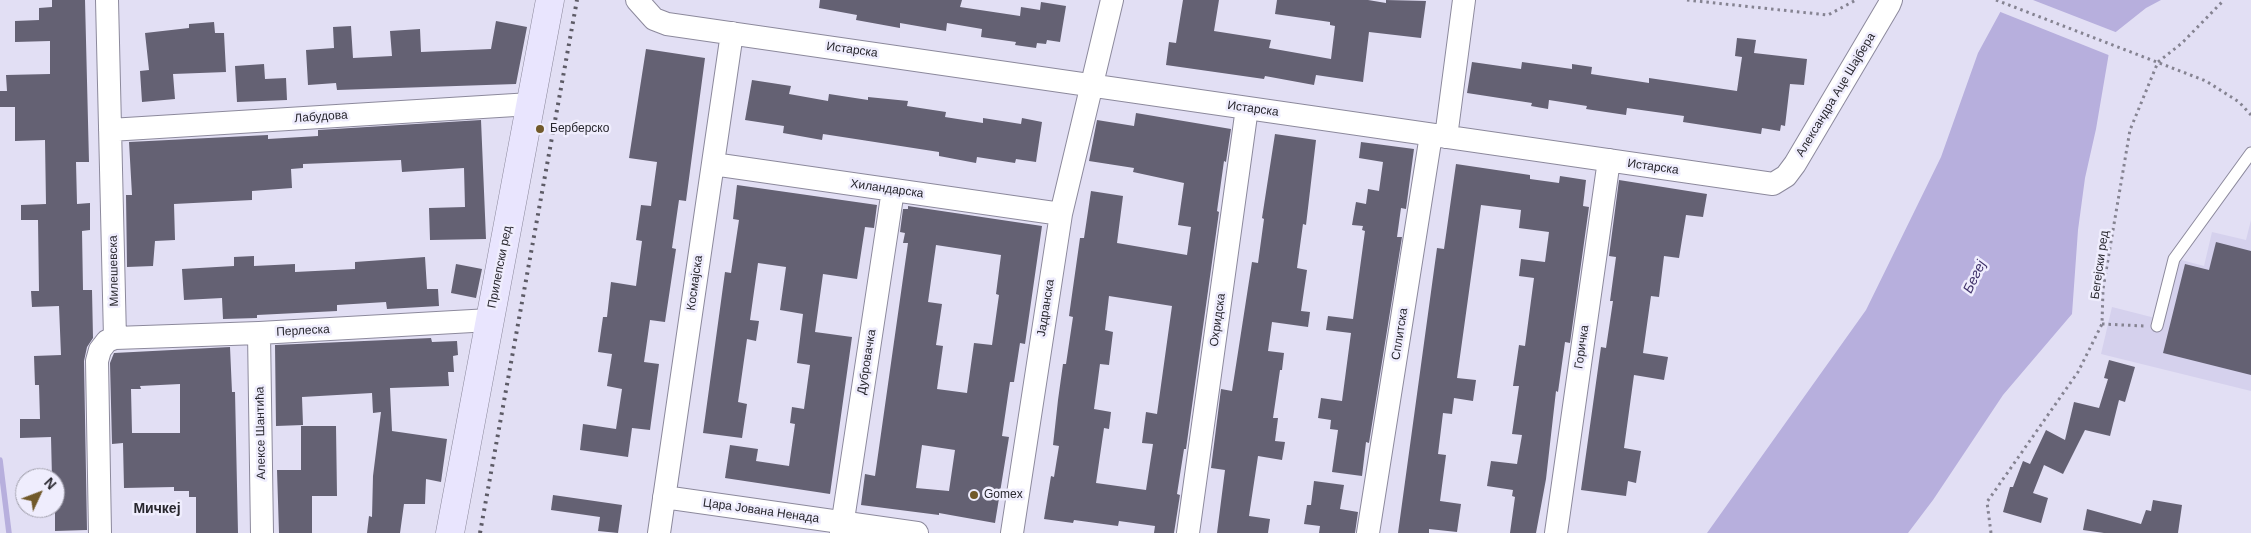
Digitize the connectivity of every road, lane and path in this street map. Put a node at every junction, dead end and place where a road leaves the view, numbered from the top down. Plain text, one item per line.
1 (107, 0) edge
2 (550, 0) edge
3 (637, 0) edge
4 (1112, 0) edge
5 (1464, 0) edge
6 (1687, 0) edge
7 (1856, 0) edge
8 (1891, 0) edge
9 (1996, 0) edge
10 (2224, 0) edge
11 (732, 33) junction
12 (2158, 62) junction
13 (1091, 85) junction
14 (531, 104) junction
15 (1248, 108) junction
16 (2251, 114) edge
17 (110, 130) junction
18 (1439, 136) junction
19 (2251, 153) edge
20 (1609, 160) junction
21 (713, 164) junction
22 (1773, 184) joint
23 (893, 190) junction
24 (1061, 214) junction
25 (490, 320) junction
26 (2102, 324) junction
27 (2157, 326) joint
28 (259, 333) junction
29 (115, 338) junction
30 (664, 497) junction
31 (842, 528) edge
32 (100, 533) edge
33 (262, 533) edge
34 (450, 533) edge
35 (659, 533) edge
36 (917, 533) edge
37 (1012, 533) edge
38 (1188, 533) edge
39 (1368, 533) edge
40 (1556, 533) edge
41 (1991, 533) edge

1 - 17 street, Милешевска
2 - 14 street, Прилепски ред
3 - 11 street, Истарска
4 - 13 street, Јадранска
5 - 18 street, Сплитска
6 - 7 path
8 - 22 street, Александра Аце Шајбера
9 - 12 path
10 - 12 path, Бегејски ред
11 - 13 street, Истарска
11 - 21 street, Космајска
12 - 16 path
12 - 26 path, Бегејски ред
13 - 15 street, Истарска
13 - 24 street, Јадранска
14 - 17 street, Лабудова
14 - 25 street, Прилепски ред
15 - 18 street, Истарска
15 - 38 street, Охридска
17 - 29 street, Милешевска
18 - 20 street, Истарска
18 - 39 street, Сплитска
19 - 27 lane
20 - 22 street, Истарска
20 - 40 street, Горичка
21 - 23 street, Хиландарска
21 - 30 street, Космајска
23 - 24 street, Хиландарска
23 - 31 street, Дубровачка
24 - 37 street, Јадранска
25 - 28 street, Перлеска
25 - 34 street, Прилепски ред
26 - 27 path
26 - 41 path, Бегејски ред
28 - 29 street, Перлеска
28 - 33 street, Алексе Шантића
29 - 32 street
30 - 31 street, Цара Јована Ненада
30 - 35 street, Космајска
31 - 36 street, Цара Јована Ненада

